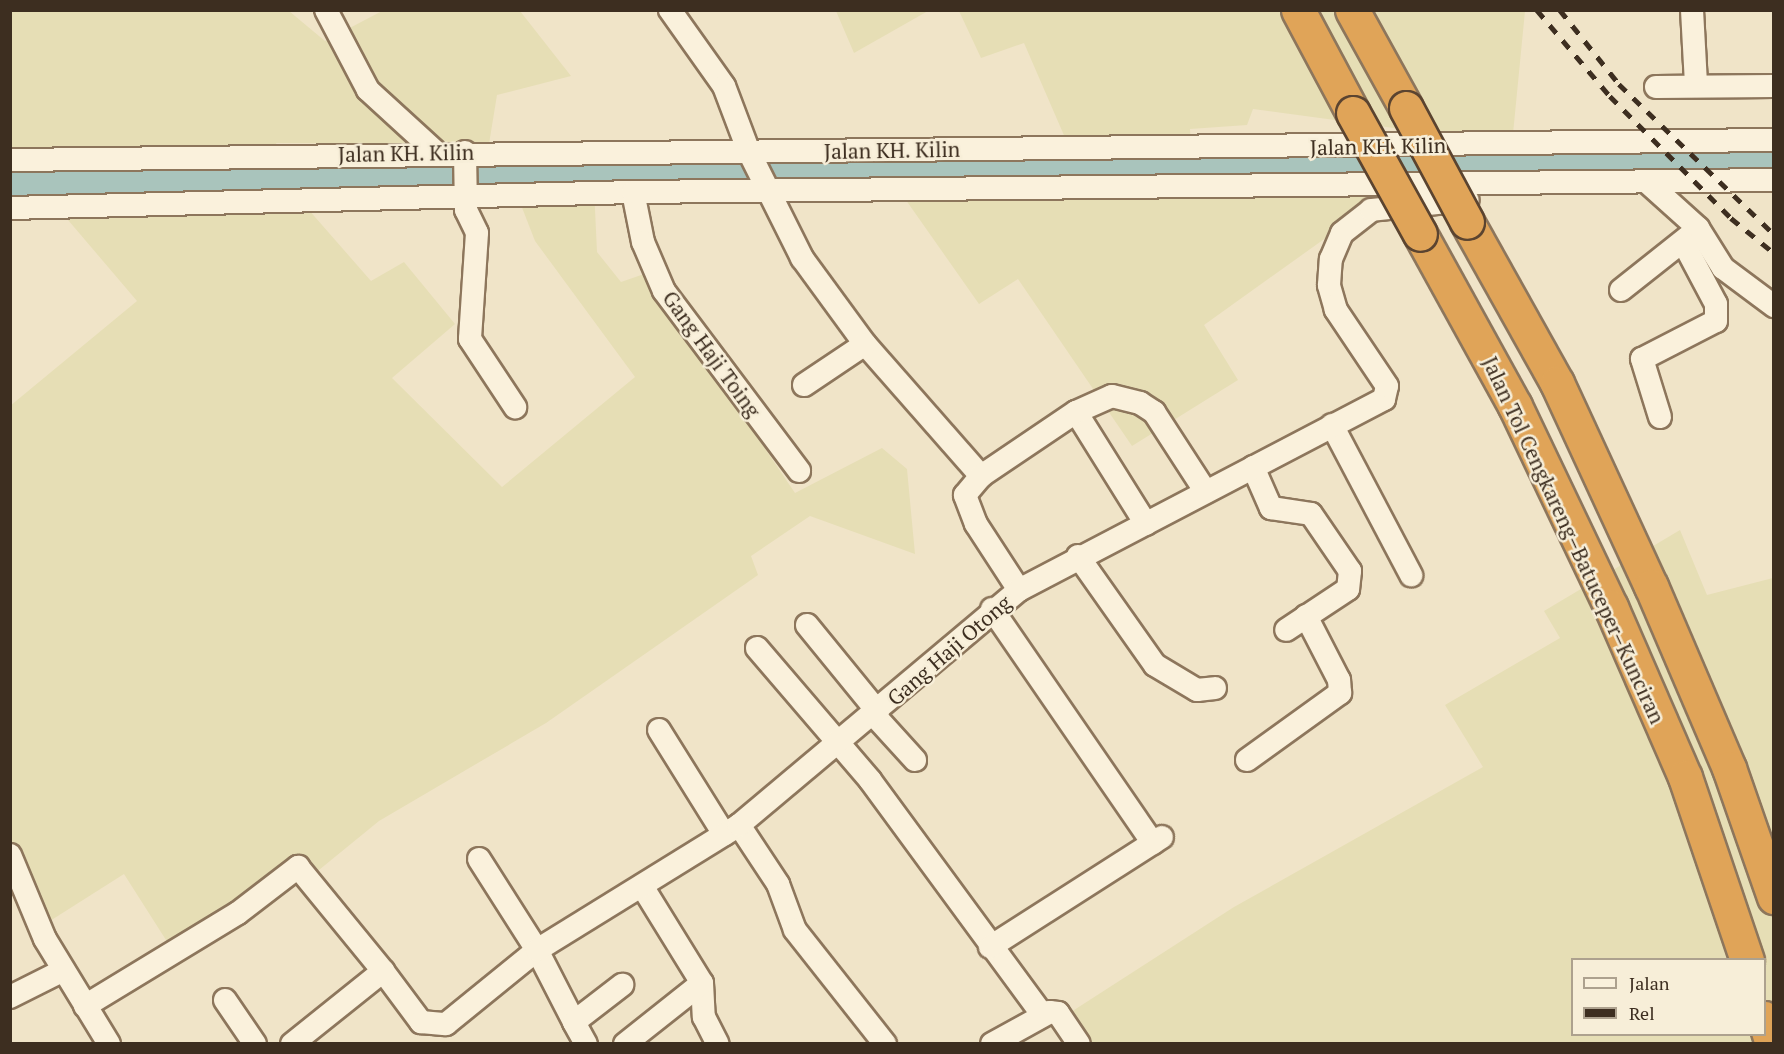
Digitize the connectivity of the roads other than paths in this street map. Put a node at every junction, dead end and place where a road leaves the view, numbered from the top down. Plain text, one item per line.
1 (326, 10) edge
2 (670, 10) edge
3 (1298, 10) edge
4 (1352, 10) edge
5 (1692, 10) edge
6 (1696, 84) junction
7 (1773, 86) edge
8 (1656, 87) dead end
9 (1773, 140) edge
10 (436, 152) junction
11 (752, 158) junction
12 (10, 160) edge
13 (465, 174) junction
14 (1773, 180) edge
15 (1647, 182) junction
16 (1508, 186) junction
17 (770, 189) junction
18 (633, 192) junction
19 (10, 208) edge
20 (1691, 235) junction
21 (1621, 290) dead end
22 (1773, 306) edge
23 (864, 344) junction
24 (804, 385) dead end
25 (515, 407) dead end
26 (1076, 412) junction
27 (1660, 417) dead end
28 (1332, 425) junction
29 (1253, 467) junction
30 (799, 471) dead end
31 (981, 476) junction
32 (1206, 492) junction
33 (1146, 524) junction
34 (1078, 556) junction
35 (1411, 575) dead end
36 (1019, 590) junction
37 (992, 609) junction
38 (1306, 616) junction
39 (807, 625) dead end
40 (1286, 630) dead end
41 (757, 648) dead end
42 (1215, 688) dead end
43 (876, 714) junction
44 (659, 730) dead end
45 (840, 745) junction
46 (915, 760) dead end
47 (1247, 760) dead end
48 (732, 830) junction
49 (10, 855) edge
50 (479, 859) dead end
51 (642, 886) junction
52 (1773, 897) edge
53 (990, 947) junction
54 (537, 950) junction
55 (1746, 958) edge
56 (62, 971) junction
57 (383, 971) junction
58 (702, 983) junction
59 (622, 985) dead end
60 (10, 997) edge
61 (225, 1000) dead end
62 (85, 1006) junction
63 (1042, 1014) junction
64 (574, 1023) junction
65 (1766, 1024) edge
66 (109, 1044) edge
67 (255, 1044) edge
68 (292, 1044) edge
69 (586, 1044) edge
70 (625, 1044) edge
71 (718, 1044) edge
72 (885, 1044) edge
73 (992, 1044) edge
74 (1079, 1044) edge
75 (1772, 1044) edge

1 - 10 street
2 - 11 street
3 - 55 highway, Jalan Tol Cengkareng–Batuceper–Kunciran, bridge
4 - 52 highway, bridge
5 - 6 street
6 - 7 street
6 - 8 street
9 - 11 street, Jalan KH. Kilin
10 - 12 street, Jalan KH. Kilin
10 - 13 street, Jalan KH. Kilin
11 - 13 street, Jalan KH. Kilin
11 - 17 street
13 - 18 street, Jalan KH. Kilin
13 - 19 street, Jalan KH. Kilin
13 - 25 street
14 - 15 street, Jalan KH. Kilin
15 - 16 street, Jalan KH. Kilin
15 - 20 street
16 - 17 street, Jalan KH. Kilin
16 - 28 street, Gang Haji Otong
17 - 18 street, Jalan KH. Kilin
17 - 23 street
18 - 30 street, Gang Haji Toing
20 - 21 street
20 - 22 street
20 - 27 street
23 - 24 street
23 - 31 street
26 - 31 street
26 - 32 street
26 - 33 street
28 - 29 street, Gang Haji Otong
28 - 35 street
29 - 32 street, Gang Haji Otong
29 - 38 street
31 - 36 street
32 - 33 street, Gang Haji Otong
33 - 34 street, Gang Haji Otong
34 - 36 street, Gang Haji Otong
34 - 42 street
36 - 37 street, Gang Haji Otong
37 - 43 street, Gang Haji Otong
37 - 53 street
38 - 40 street
38 - 47 street
39 - 43 street
41 - 45 street
43 - 45 street, Gang Haji Otong
43 - 46 street
44 - 48 street
45 - 48 street, Gang Haji Otong
45 - 53 street
48 - 51 street, Gang Haji Otong
48 - 72 street
49 - 56 street
50 - 54 street
51 - 54 street, Gang Haji Otong
51 - 58 street
53 - 63 street
54 - 57 street, Gang Haji Otong
54 - 64 street
56 - 60 street
56 - 62 street
57 - 62 street
57 - 68 street
58 - 70 street
58 - 71 street
59 - 64 street
61 - 67 street
62 - 66 street
63 - 73 street
63 - 74 street
64 - 69 street
65 - 75 highway

